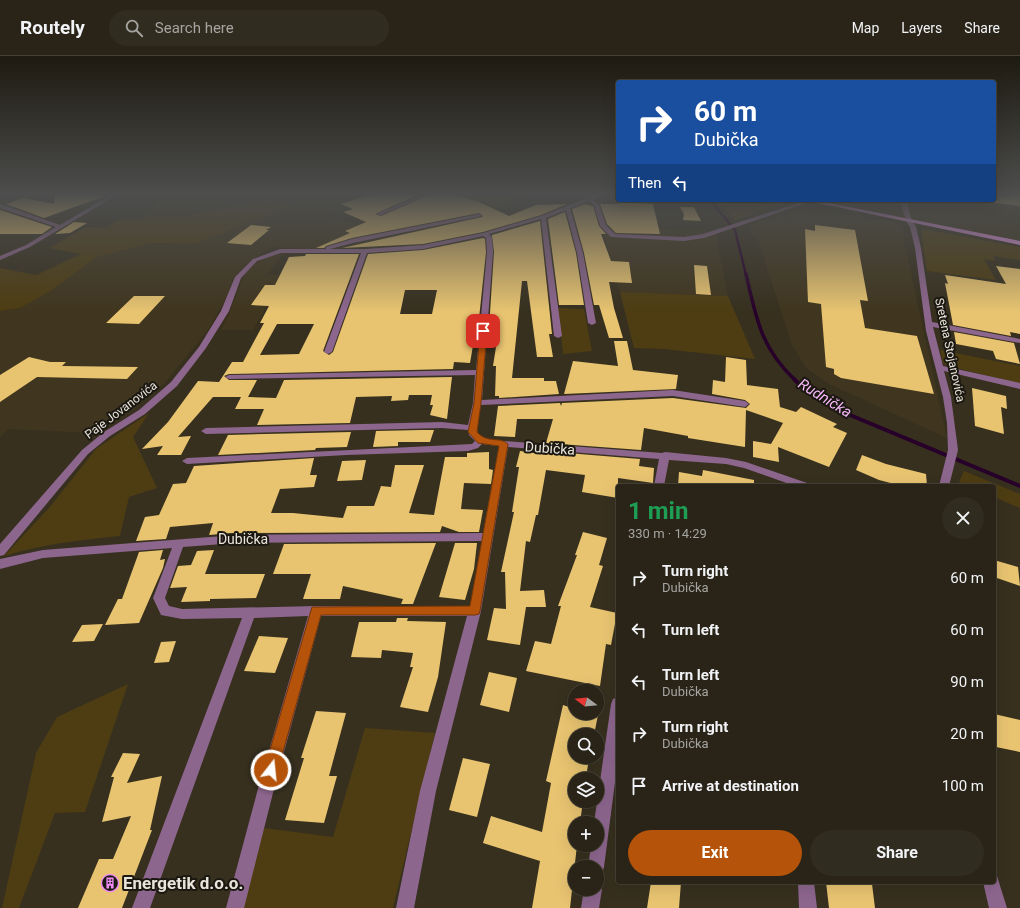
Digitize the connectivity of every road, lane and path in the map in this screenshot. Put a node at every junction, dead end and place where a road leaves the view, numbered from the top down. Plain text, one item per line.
1 (49, 233) edge
2 (394, 233) edge
3 (488, 233) edge
4 (545, 233) edge
5 (574, 233) edge
6 (609, 233) edge
7 (712, 233) edge
8 (914, 233) edge
9 (968, 233) edge
10 (484, 234) junction
11 (1020, 243) edge
12 (322, 251) junction
13 (365, 251) junction
14 (0, 258) edge
15 (592, 322) dead end
16 (929, 324) junction
17 (558, 336) dead end
18 (1020, 341) edge
19 (328, 352) dead end
20 (939, 368) junction
21 (480, 372) junction
22 (229, 377) dead end
23 (1020, 386) edge
24 (478, 403) junction
25 (745, 404) dead end
26 (472, 428) junction
27 (206, 431) dead end
28 (480, 441) junction
29 (504, 444) junction
30 (665, 455) junction
31 (187, 461) dead end
32 (659, 484) edge
33 (794, 484) edge
34 (944, 484) edge
35 (488, 537) junction
36 (179, 543) junction
37 (0, 552) edge
38 (0, 564) edge
39 (316, 611) junction
40 (475, 611) junction
41 (250, 612) junction
42 (616, 719) edge
43 (597, 860) edge
44 (806, 884) edge
45 (992, 884) edge
46 (592, 896) edge
47 (141, 908) edge
48 (235, 908) edge
49 (405, 908) edge
50 (590, 908) edge
51 (808, 908) edge
52 (998, 908) edge

1 - 14 street
2 - 12 street
3 - 10 street, Paje Jovanovića
4 - 17 street
5 - 15 street
6 - 7 street
8 - 16 street, Sretena Stojanovića
9 - 11 main road
10 - 13 street, Paje Jovanovića
10 - 21 street
12 - 13 street, Paje Jovanovića
12 - 37 street, Paje Jovanovića
13 - 19 street
16 - 18 street
16 - 20 street, Sretena Stojanovića
20 - 23 street
20 - 34 street, Sretena Stojanovića
21 - 22 street
21 - 24 street
24 - 25 street
24 - 26 street
26 - 27 street
26 - 28 street
28 - 29 street, Dubička
28 - 31 street
29 - 30 street, Dubička
29 - 35 street
30 - 32 street
30 - 33 street, Dubička
35 - 36 street, Dubička
35 - 40 street
36 - 38 street, Dubička
36 - 41 street
39 - 40 street
39 - 41 street
39 - 48 street
40 - 49 street
41 - 47 street
42 - 43 street
44 - 51 street
45 - 52 street
46 - 50 street

